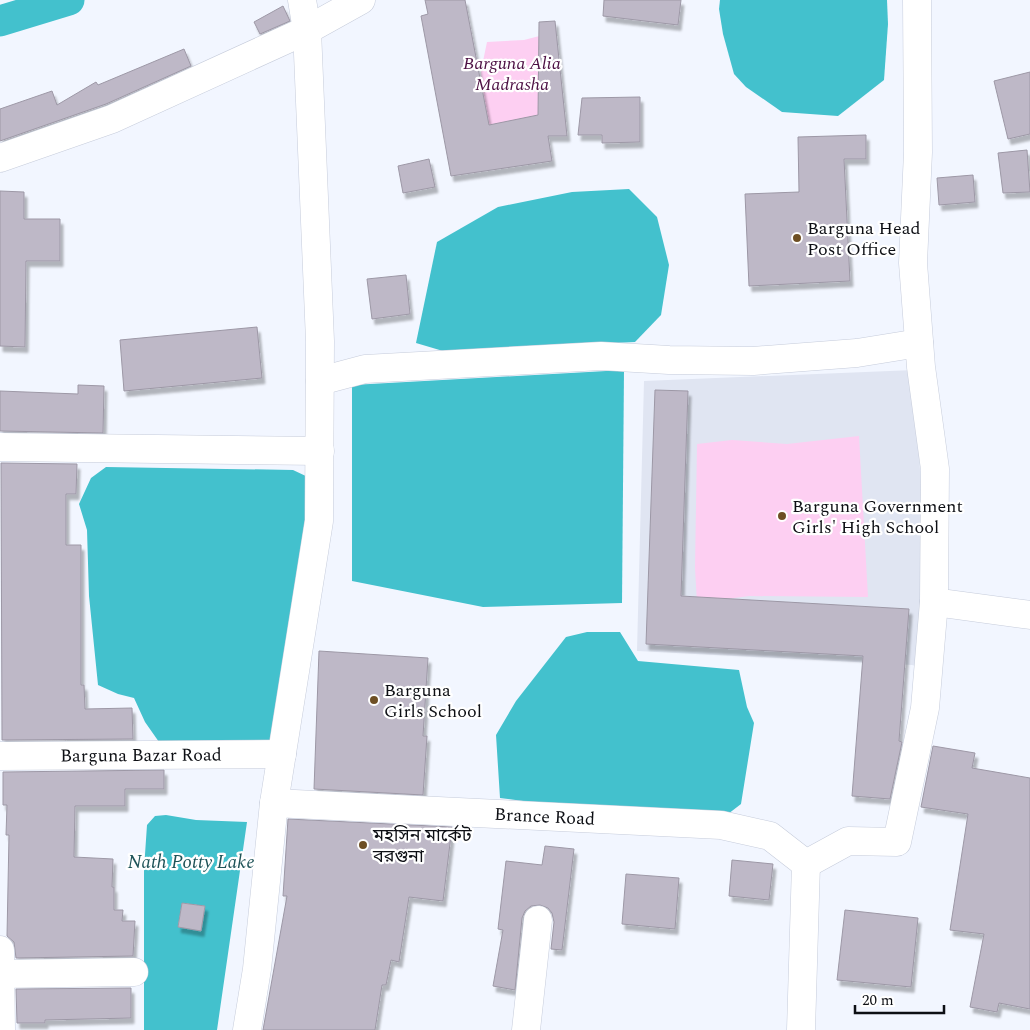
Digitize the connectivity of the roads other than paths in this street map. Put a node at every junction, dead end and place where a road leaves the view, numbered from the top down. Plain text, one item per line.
1 (361, 0) edge
2 (916, 0) edge
3 (303, 1) edge
4 (307, 30) junction
5 (0, 158) edge
6 (919, 343) junction
7 (320, 380) junction
8 (0, 447) edge
9 (320, 451) junction
10 (934, 602) junction
11 (1030, 615) edge
12 (282, 754) junction
13 (0, 756) edge
14 (274, 803) junction
15 (806, 864) junction
16 (538, 920) dead end
17 (0, 966) edge
18 (134, 972) dead end
19 (1, 1030) edge
20 (247, 1030) edge
21 (526, 1030) edge
22 (801, 1030) edge

1 - 4 street
2 - 6 street
3 - 4 street
4 - 5 street
4 - 7 street
6 - 7 street
6 - 10 street
7 - 9 street
8 - 9 street
9 - 12 street
10 - 11 street
10 - 15 street
12 - 13 street, Barguna Bazar Road
12 - 14 street
14 - 15 street, Brance Road
14 - 20 street
15 - 22 street
16 - 21 street
17 - 18 street
17 - 19 street

